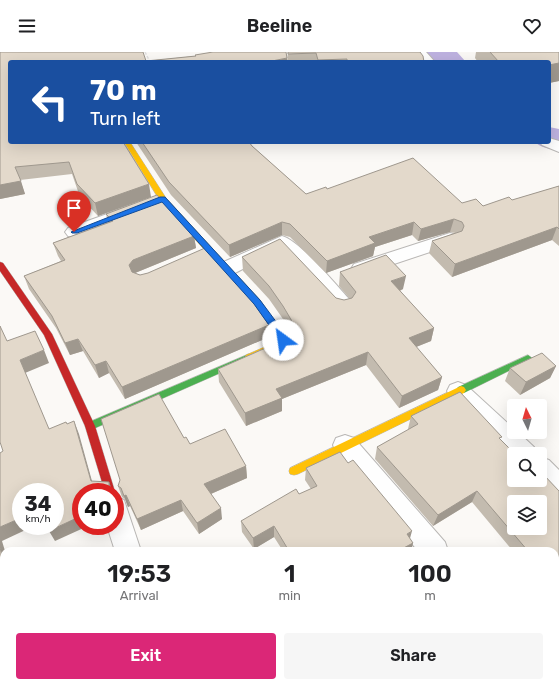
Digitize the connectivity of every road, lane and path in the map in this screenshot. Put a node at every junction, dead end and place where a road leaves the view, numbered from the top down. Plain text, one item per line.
1 (418, 52) edge
2 (426, 60) edge
3 (128, 144) edge
4 (163, 199) junction
5 (74, 232) dead end
6 (450, 239) edge
7 (0, 265) edge
8 (226, 269) junction
9 (335, 279) junction
10 (343, 305) edge
11 (528, 358) edge
12 (458, 391) junction
13 (90, 426) junction
14 (345, 445) junction
15 (518, 447) edge
16 (294, 471) dead end
17 (547, 475) edge
18 (107, 483) edge
19 (559, 486) edge
20 (123, 535) edge
21 (127, 547) edge
22 (432, 547) edge

1 - 2 street
3 - 4 street
4 - 5 street
4 - 8 street
6 - 9 street
7 - 13 street
8 - 9 street
8 - 13 street
9 - 10 street
11 - 12 street
12 - 14 street
12 - 15 street
13 - 18 street
14 - 16 street
14 - 22 street
17 - 19 street
20 - 21 street

